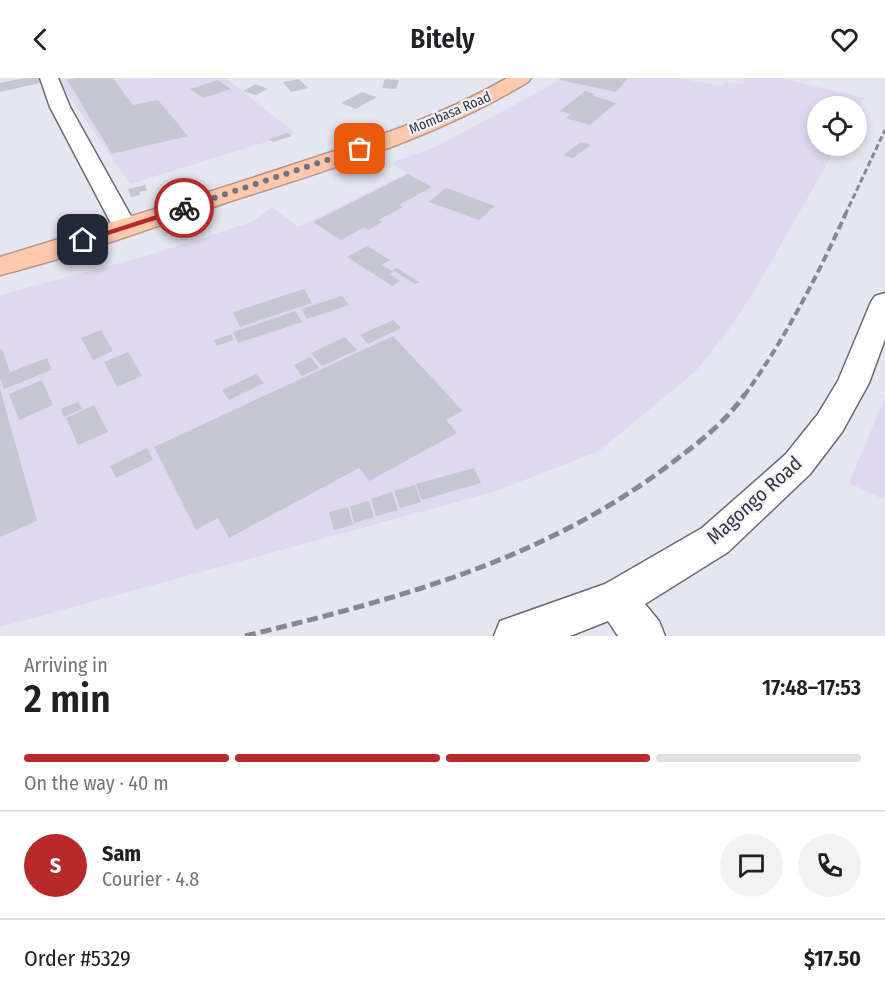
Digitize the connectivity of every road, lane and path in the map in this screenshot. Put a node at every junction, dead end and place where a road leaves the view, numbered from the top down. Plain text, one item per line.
1 (49, 78) edge
2 (521, 78) edge
3 (124, 227) junction
4 (0, 266) edge
5 (885, 302) edge
6 (616, 599) junction
7 (515, 636) edge
8 (644, 636) edge

1 - 3 street
2 - 3 highway, Mombasa Road
3 - 4 highway, Mombasa Road
5 - 6 street, Magongo Road
6 - 7 street, Magongo Road
6 - 8 street

